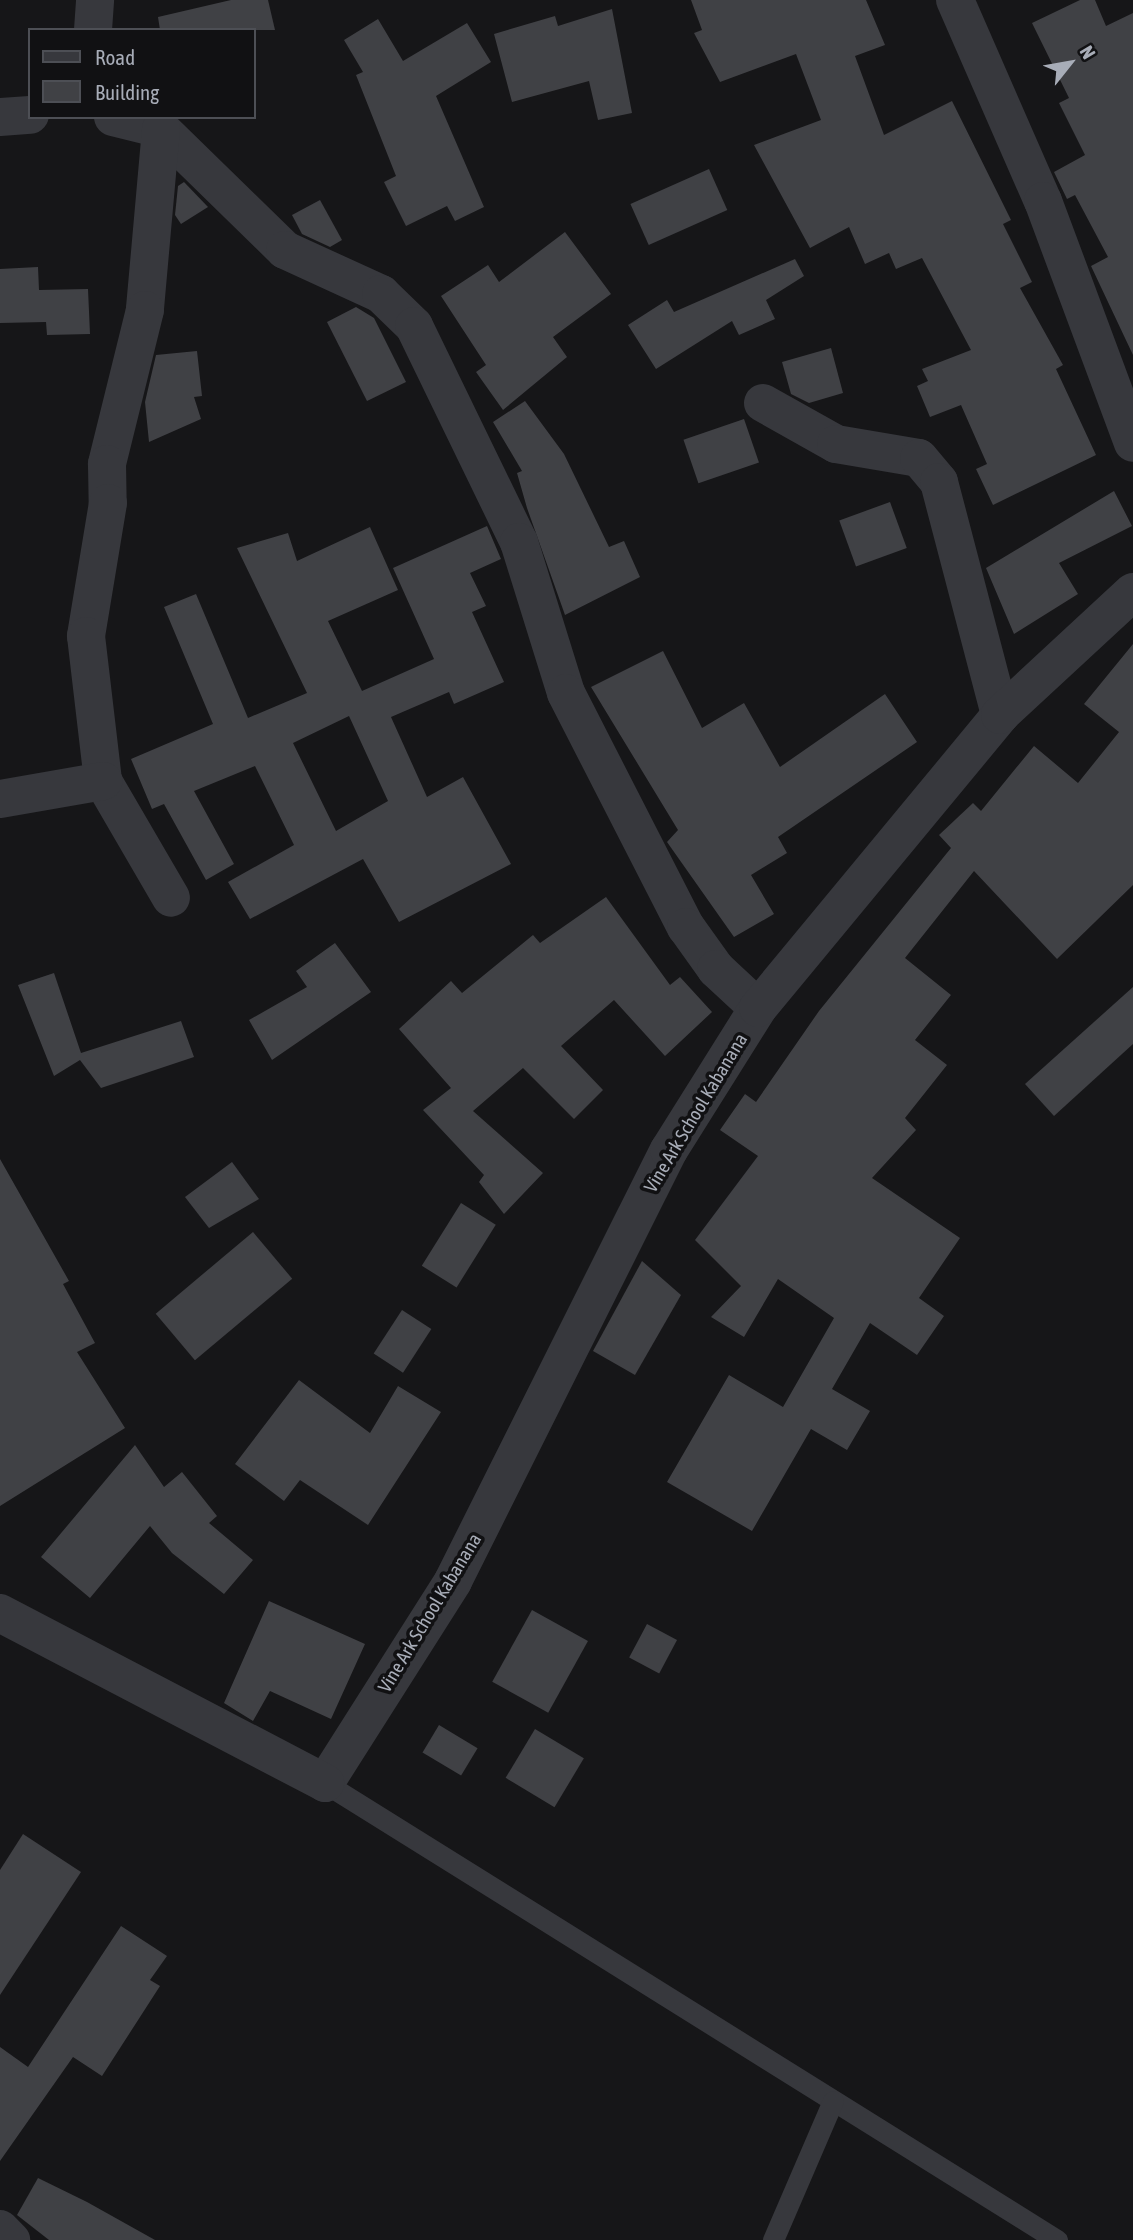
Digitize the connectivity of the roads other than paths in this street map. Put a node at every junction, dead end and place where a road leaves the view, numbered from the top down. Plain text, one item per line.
1 (95, 0) edge
2 (955, 0) edge
3 (93, 28) edge
4 (28, 115) edge
5 (0, 117) edge
6 (121, 119) edge
7 (161, 129) junction
8 (763, 403) dead end
9 (1133, 443) edge
10 (1133, 592) edge
11 (1000, 715) junction
12 (103, 781) junction
13 (0, 799) edge
14 (171, 898) dead end
15 (758, 1008) junction
16 (0, 1613) edge
17 (325, 1783) junction
18 (833, 2101) junction
19 (0, 2229) edge
20 (10, 2240) edge
21 (773, 2240) edge
22 (1057, 2240) edge

1 - 3 street
2 - 9 street
4 - 5 street
6 - 7 street
7 - 12 street
7 - 15 street
8 - 11 street
10 - 11 street, Vine Ark School Kabanana
11 - 15 street, Vine Ark School Kabanana
12 - 13 street
12 - 14 street
15 - 17 street, Vine Ark School Kabanana
16 - 17 street
17 - 18 lane
18 - 21 lane
18 - 22 lane
19 - 20 street

